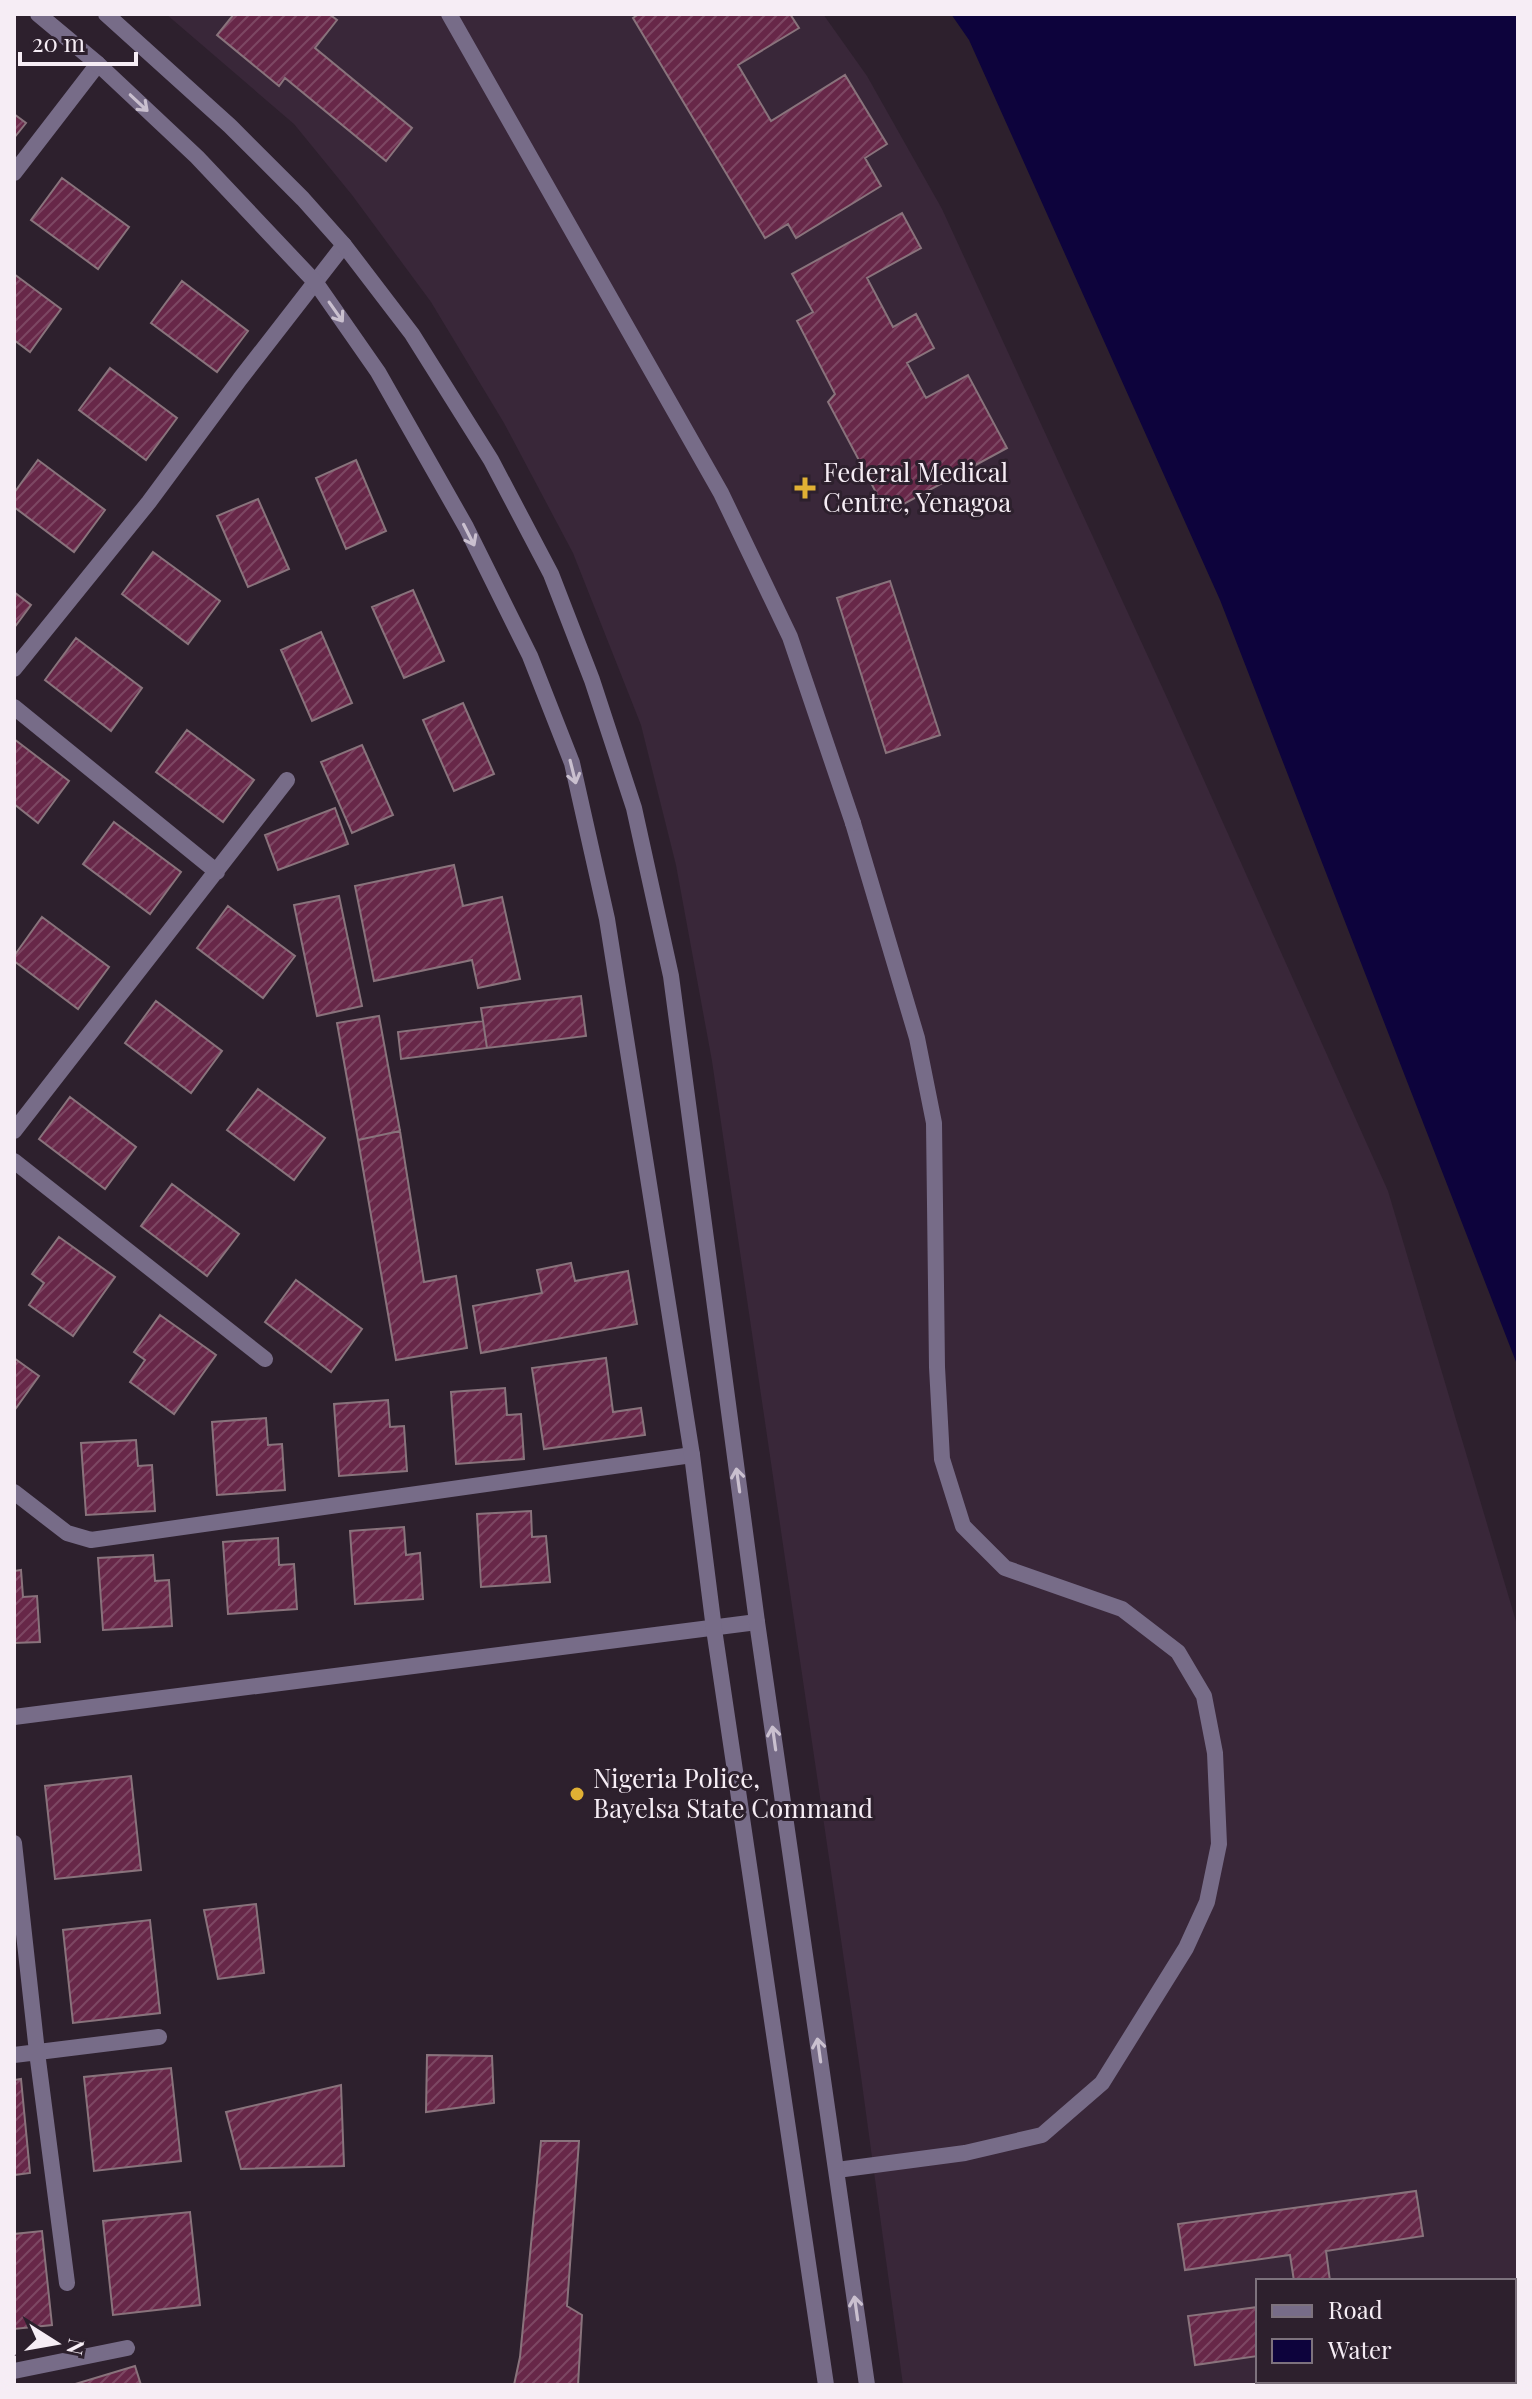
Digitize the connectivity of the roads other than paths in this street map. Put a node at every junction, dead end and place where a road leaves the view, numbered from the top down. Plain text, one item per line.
1 (38, 14) edge
2 (106, 14) edge
3 (449, 14) edge
4 (98, 64) junction
5 (14, 173) edge
6 (344, 245) junction
7 (316, 283) junction
8 (14, 669) edge
9 (14, 707) edge
10 (287, 780) dead end
11 (217, 872) junction
12 (14, 1131) edge
13 (14, 1161) edge
14 (265, 1359) dead end
15 (692, 1455) junction
16 (14, 1492) edge
17 (757, 1622) junction
18 (714, 1629) junction
19 (14, 1717) edge
20 (14, 1843) edge
21 (159, 2037) dead end
22 (37, 2052) junction
23 (14, 2055) edge
24 (837, 2170) junction
25 (67, 2283) dead end
26 (127, 2348) dead end
27 (14, 2371) edge
28 (826, 2385) edge
29 (867, 2385) edge

1 - 4 street
2 - 6 street
3 - 24 street
4 - 5 street
4 -> 7 street
6 - 7 street
17 -> 6 street
7 - 8 street
7 -> 15 street
9 - 11 street
10 - 11 street
11 - 12 street
13 - 14 street
15 - 16 street
15 - 18 street
17 - 18 street
24 -> 17 street
18 - 19 street
18 - 28 street
20 - 22 street
21 - 22 street
22 - 23 street
22 - 25 street
29 -> 24 street
26 - 27 street

